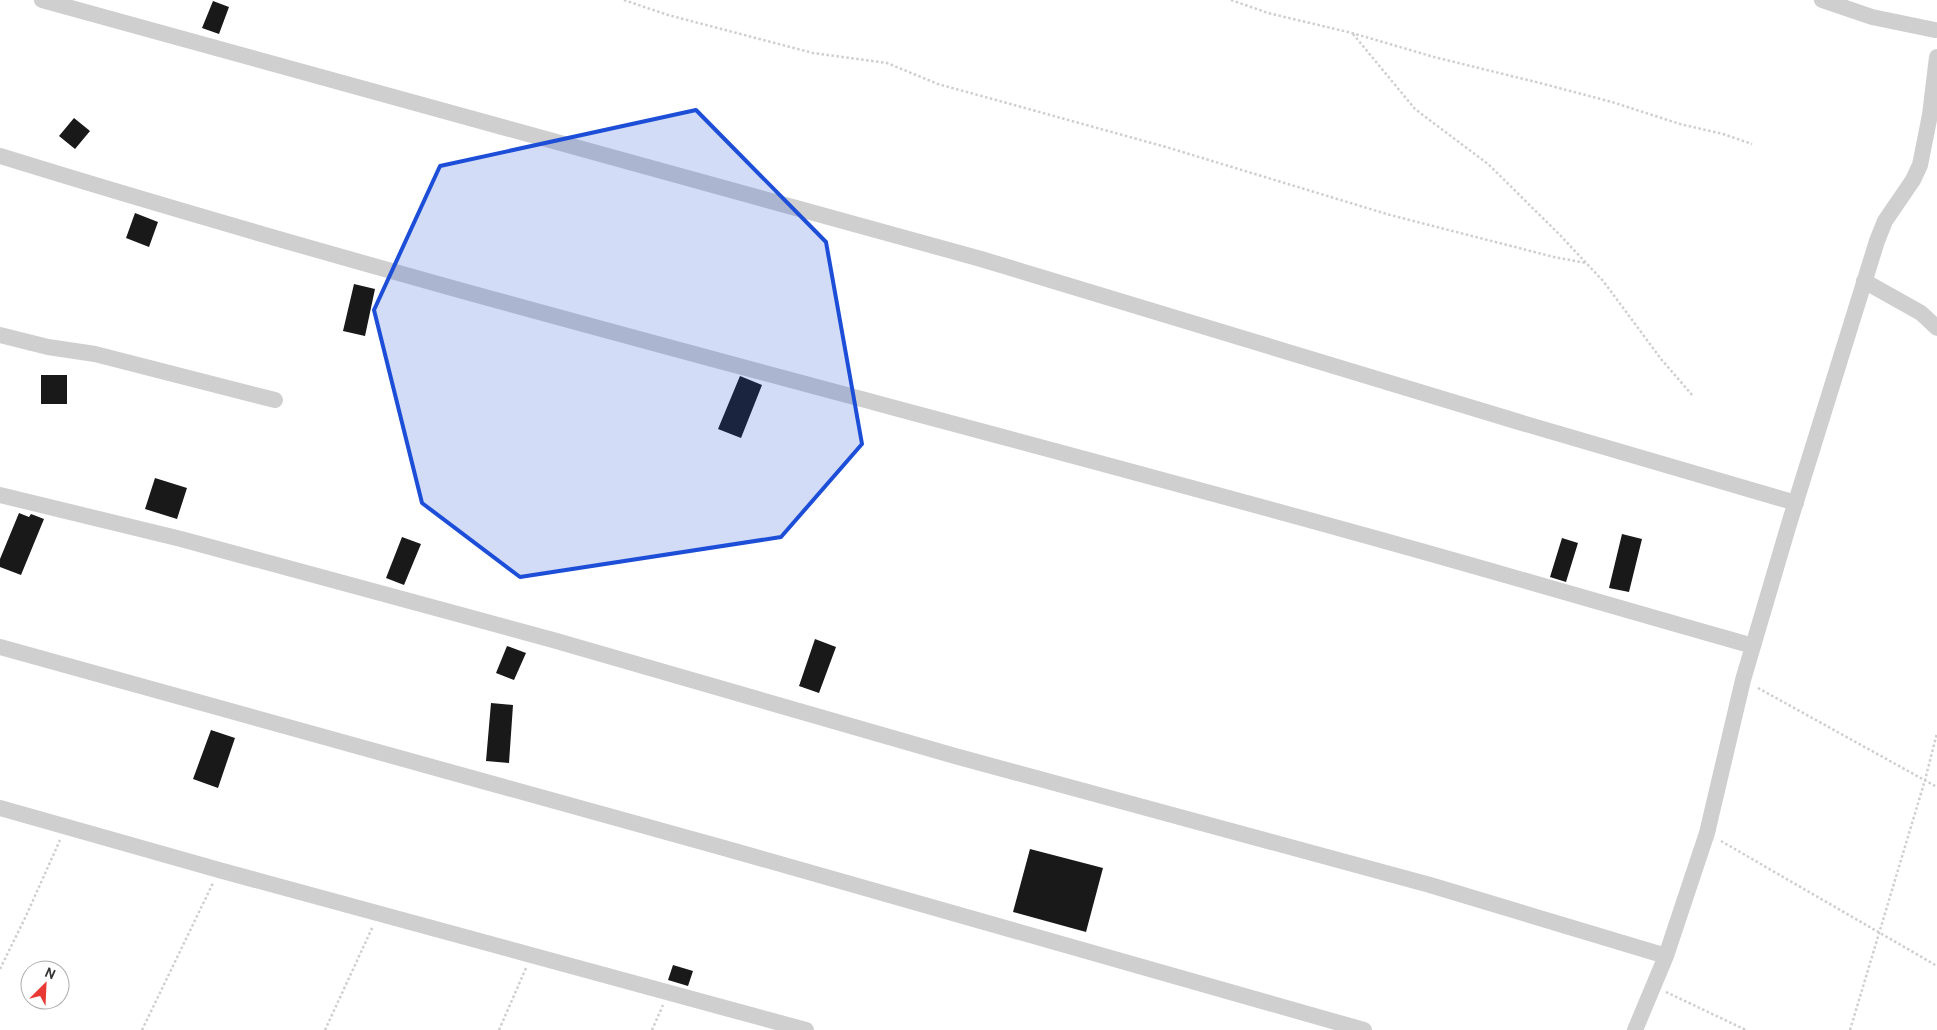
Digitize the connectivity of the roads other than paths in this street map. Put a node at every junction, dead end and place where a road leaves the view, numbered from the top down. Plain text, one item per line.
1 (42, 0) edge
2 (1822, 0) edge
3 (1935, 30) dead end
4 (1937, 57) edge
5 (1931, 147) edge
6 (0, 156) edge
7 (1864, 281) junction
8 (1937, 328) edge
9 (0, 335) edge
10 (275, 400) dead end
11 (0, 495) edge
12 (1796, 503) junction
13 (1753, 646) junction
14 (0, 647) edge
15 (0, 808) edge
16 (1666, 956) junction
17 (806, 1030) edge
18 (1364, 1030) edge
19 (1635, 1030) edge

1 - 12 street
2 - 3 street
4 - 5 street
5 - 7 street
6 - 13 street
7 - 8 street
7 - 12 street
9 - 10 street
11 - 16 street
12 - 13 street
13 - 16 street
14 - 18 street
15 - 17 street
16 - 19 street

